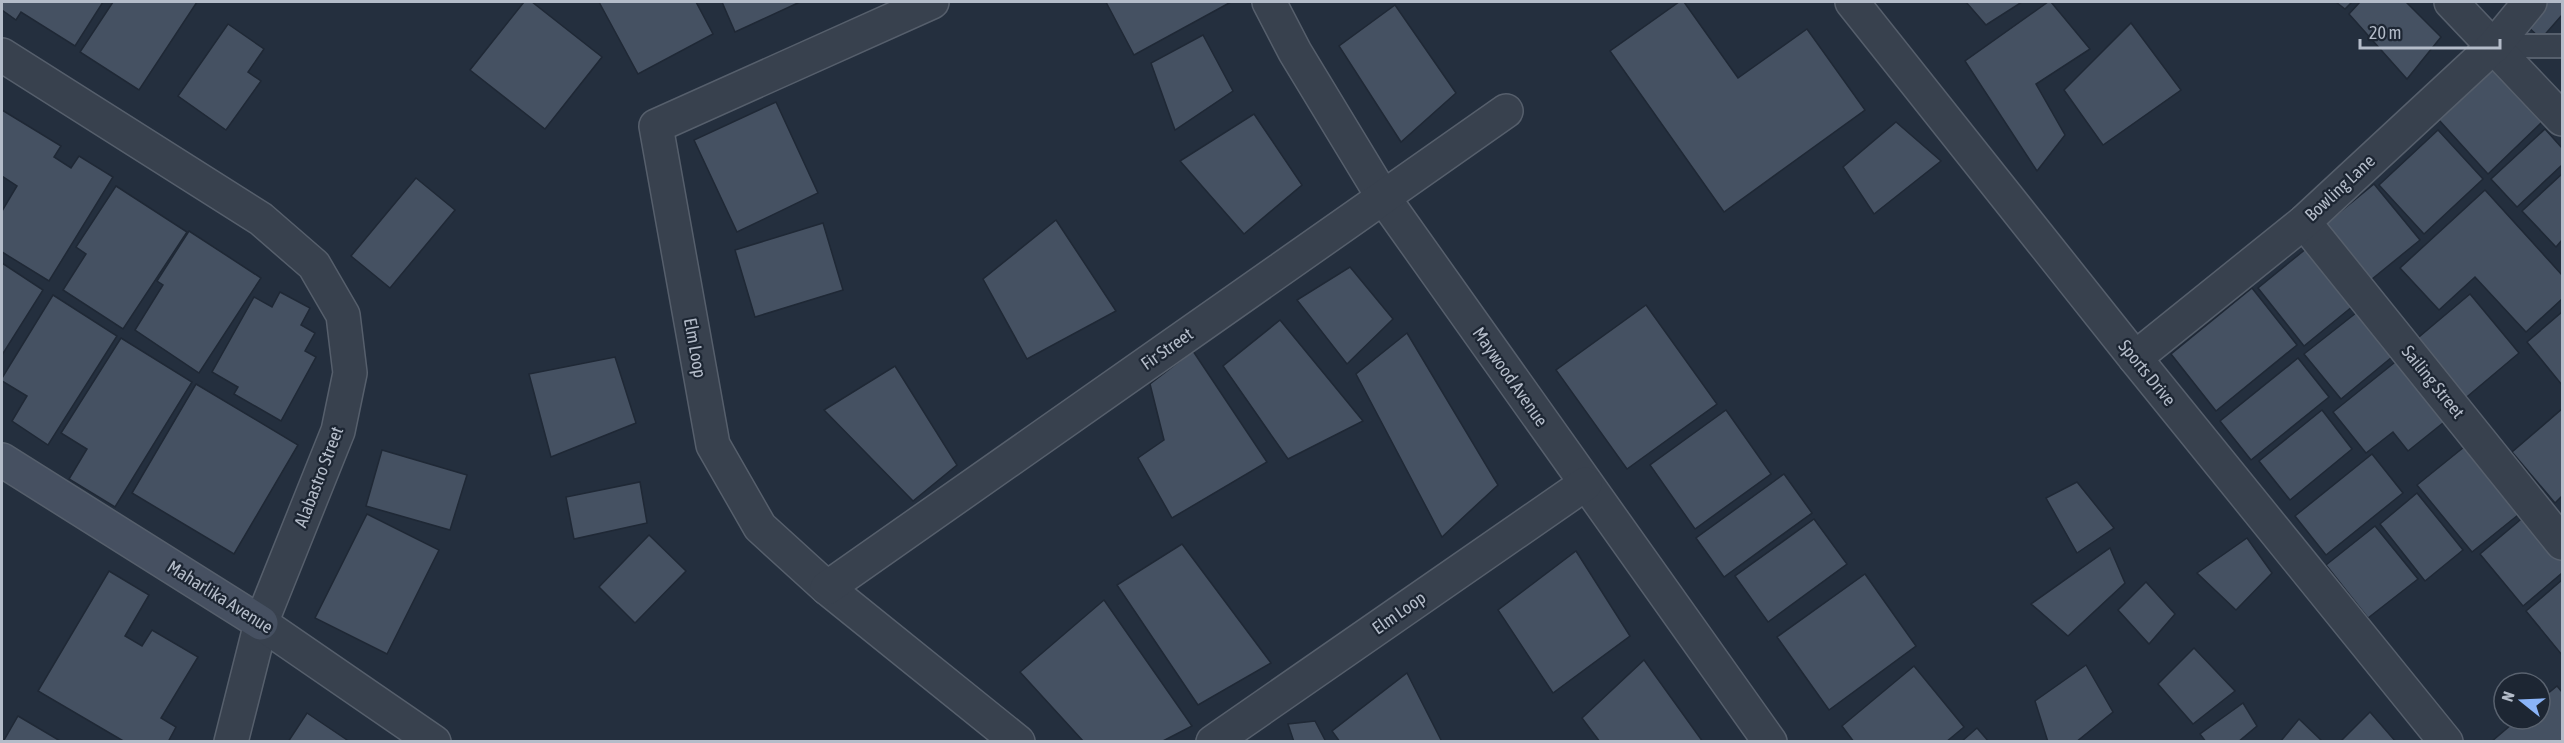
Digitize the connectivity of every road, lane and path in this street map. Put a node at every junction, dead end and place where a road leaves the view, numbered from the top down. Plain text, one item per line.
1 (932, 2) edge
2 (1269, 2) edge
3 (1852, 2) edge
4 (2451, 2) edge
5 (2530, 2) edge
6 (2494, 46) junction
7 (2562, 46) edge
8 (2, 55) edge
9 (1506, 111) dead end
10 (2562, 119) edge
11 (1383, 197) junction
12 (2304, 222) junction
13 (2135, 358) junction
14 (2, 460) edge
15 (1585, 484) junction
16 (2562, 543) edge
17 (827, 588) junction
18 (261, 622) junction
19 (231, 741) edge
20 (434, 741) edge
21 (1018, 741) edge
22 (1213, 741) edge
23 (1770, 741) edge
24 (2446, 741) edge

1 - 17 street, Elm Loop
2 - 11 street, Maywood Avenue
3 - 13 street, Sports Drive
4 - 6 street
5 - 6 street, Bowling Lane
6 - 7 lane
6 - 10 street
6 - 12 street, Bowling Lane
8 - 18 street, Alabastro Street
9 - 11 street, Fir Street
11 - 15 street, Maywood Avenue
11 - 17 street, Fir Street
12 - 13 street, Bowling Lane
12 - 16 street, Sailing Street
13 - 24 street, Sports Drive
14 - 18 street, Maharlika Avenue
15 - 22 street, Elm Loop
15 - 23 street, Maywood Avenue
17 - 21 street, Elm Loop
18 - 19 street, Alabastro Street
18 - 20 street, Maharlika Avenue

